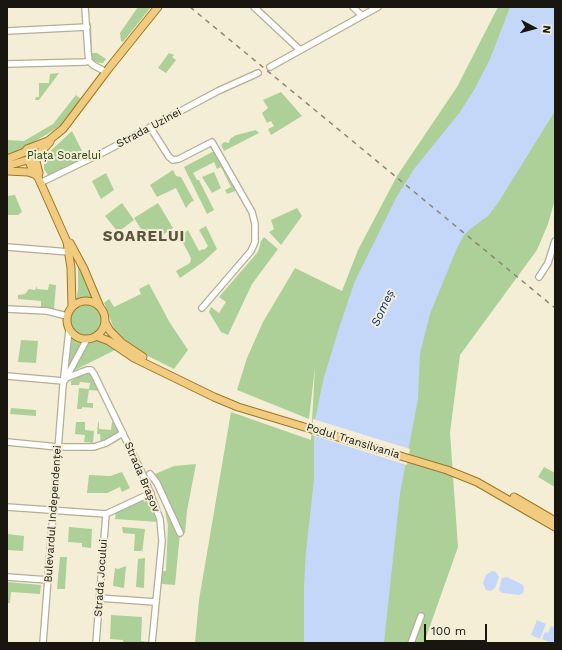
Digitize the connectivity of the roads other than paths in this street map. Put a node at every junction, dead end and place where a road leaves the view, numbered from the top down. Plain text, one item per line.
1 (86, 7) edge
2 (158, 7) edge
3 (254, 7) edge
4 (353, 7) edge
5 (378, 7) edge
6 (362, 16) junction
7 (87, 27) junction
8 (7, 31) edge
9 (300, 50) junction
10 (89, 60) junction
11 (7, 64) edge
12 (270, 67) dead end
13 (106, 72) junction
14 (258, 73) dead end
15 (150, 127) junction
16 (57, 134) junction
17 (28, 151) junction
18 (7, 158) edge
19 (32, 159) junction
20 (7, 166) edge
21 (7, 171) edge
22 (37, 178) junction
23 (57, 220) junction
24 (555, 241) edge
25 (7, 247) edge
26 (69, 252) junction
27 (539, 277) dead end
28 (72, 306) junction
29 (100, 308) junction
30 (202, 308) dead end
31 (7, 309) edge
32 (67, 316) junction
33 (105, 322) junction
34 (69, 330) junction
35 (96, 336) junction
36 (87, 340) junction
37 (166, 372) junction
38 (7, 376) edge
39 (64, 381) junction
40 (124, 434) junction
41 (7, 442) edge
42 (58, 447) junction
43 (150, 474) dead end
44 (151, 493) junction
45 (7, 507) edge
46 (53, 510) junction
47 (106, 514) junction
48 (538, 514) junction
49 (555, 521) edge
50 (555, 527) edge
51 (180, 532) dead end
52 (7, 577) edge
53 (48, 580) junction
54 (99, 598) junction
55 (156, 602) junction
56 (421, 616) dead end
57 (43, 643) edge
58 (96, 643) edge
59 (152, 643) edge
60 (411, 643) edge

1 - 7 street
2 - 13 main road
3 - 9 street
4 - 6 street
5 - 6 street
6 - 9 street
7 - 8 street
7 - 10 street
9 - 12 street
10 - 11 street
10 - 13 street
13 - 16 main road
14 - 15 street, Strada Uzinei
15 - 22 street, Strada Uzinei
15 - 30 street
16 - 17 main road
16 - 19 main road
17 - 18 main road
17 - 19 main road
17 - 19 main road
19 - 20 main road
19 - 22 main road
21 - 22 main road
22 - 23 main road
23 - 26 main road
23 - 29 main road
24 - 27 street
25 - 26 street
26 - 28 main road
28 - 29 main road
28 - 32 main road
29 - 33 main road
31 - 32 street
32 - 34 main road, Bulevardul Independenței
33 - 35 main road
33 - 37 main road
34 - 36 main road
34 - 39 street, Bulevardul Independenței
35 - 36 main road
35 - 37 main road
36 - 39 street, Bulevardul Independenței
37 - 48 main road, Podul Transilvania
38 - 39 street
39 - 40 street, Strada Brașov
39 - 42 street, Bulevardul Independenței
40 - 42 street
40 - 44 street, Strada Brașov
41 - 42 street
42 - 46 street, Bulevardul Independenței
43 - 51 street
44 - 47 street
44 - 55 street, Strada Brașov
45 - 46 street
46 - 47 street
46 - 53 street, Bulevardul Independenței
47 - 54 street, Strada Jocului
48 - 49 main road
48 - 50 main road
52 - 53 street
53 - 57 street, Bulevardul Independenței
54 - 55 street
54 - 58 street, Strada Jocului
55 - 59 street, Strada Brașov
56 - 60 street

